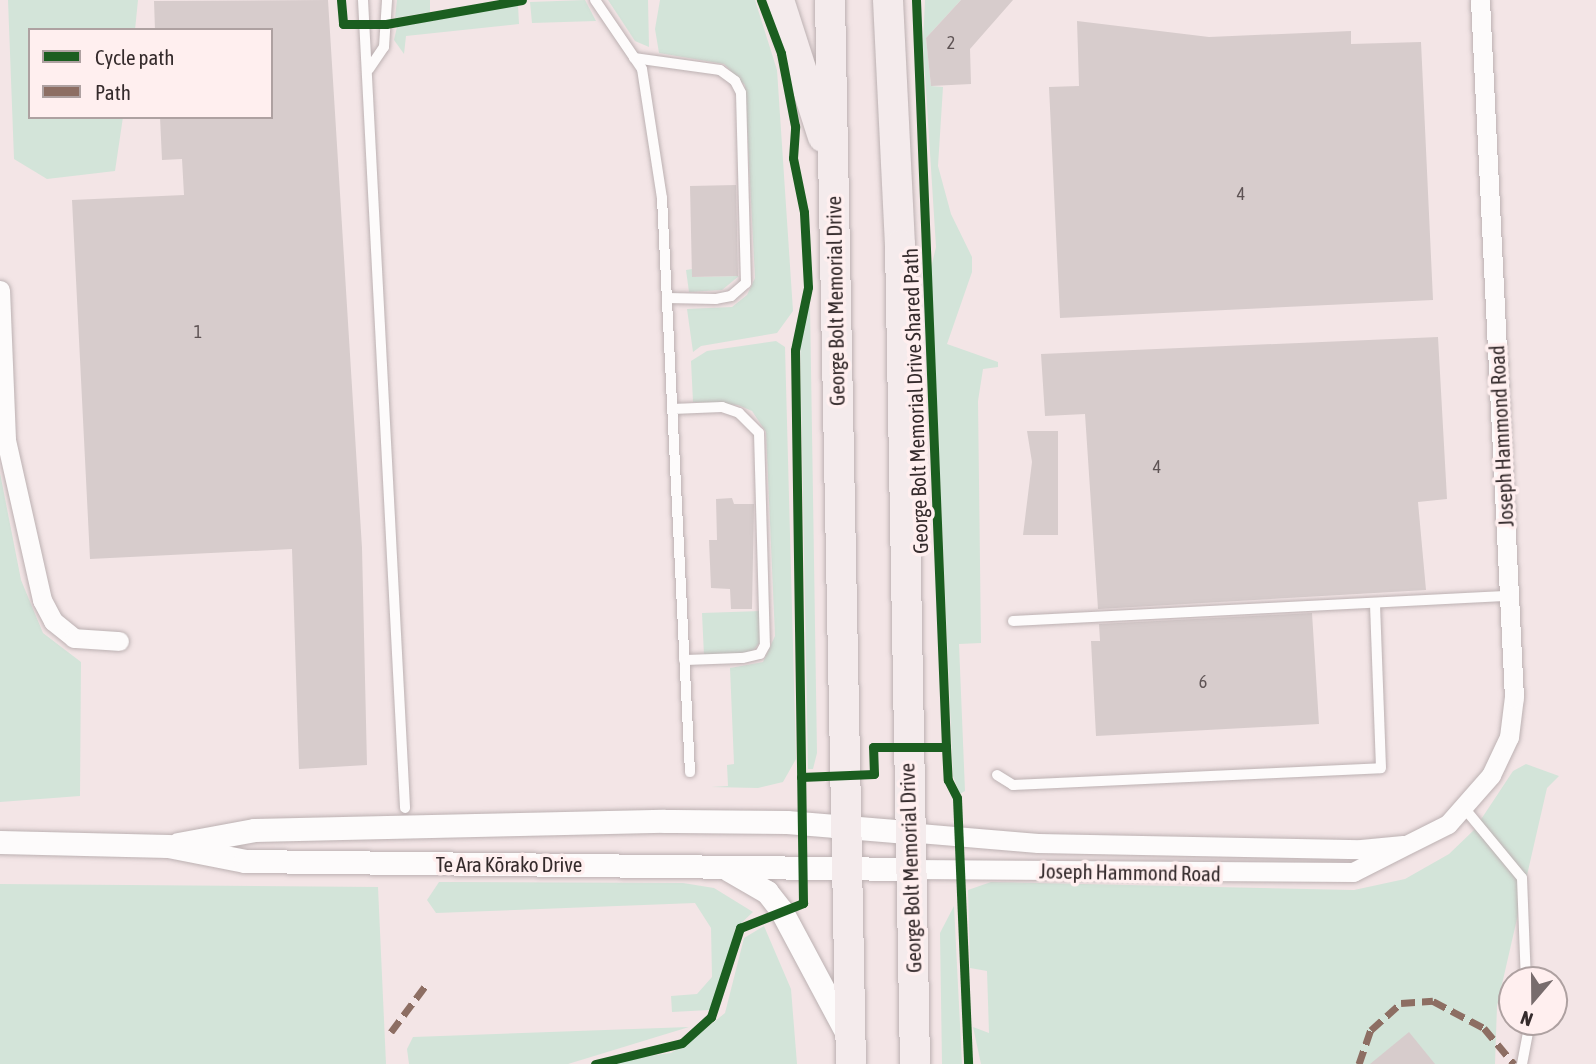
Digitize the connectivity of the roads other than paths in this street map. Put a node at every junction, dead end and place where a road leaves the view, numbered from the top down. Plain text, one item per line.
1 (363, 0) edge
2 (387, 0) edge
3 (595, 0) edge
4 (779, 0) edge
5 (830, 0) edge
6 (888, 0) edge
7 (1480, 0) edge
8 (634, 58) junction
9 (369, 69) junction
10 (833, 167) junction
11 (0, 290) edge
12 (667, 298) junction
13 (673, 409) junction
14 (1509, 596) junction
15 (1375, 603) junction
16 (1013, 621) dead end
17 (119, 641) dead end
18 (684, 660) junction
19 (690, 772) dead end
20 (997, 775) dead end
21 (405, 808) dead end
22 (1465, 809) junction
23 (847, 827) junction
24 (907, 832) junction
25 (1426, 839) junction
26 (0, 842) edge
27 (168, 846) junction
28 (713, 864) junction
29 (910, 869) junction
30 (850, 871) junction
31 (1525, 966) edge
32 (1527, 1036) edge
33 (852, 1054) edge
34 (915, 1064) edge
35 (1522, 1064) edge

1 - 9 lane
2 - 9 lane
3 - 8 lane
4 - 10 main road
5 - 10 main road, George Bolt Memorial Drive
6 - 24 main road, George Bolt Memorial Drive
7 - 14 street, Joseph Hammond Road
8 - 12 lane
8 - 12 lane
9 - 21 lane
10 - 23 main road, George Bolt Memorial Drive
11 - 17 street
12 - 13 lane
13 - 18 lane
13 - 18 lane
14 - 15 lane
14 - 22 street, Joseph Hammond Road
15 - 16 lane
15 - 20 lane
18 - 19 lane
22 - 25 street, Joseph Hammond Road
22 - 31 lane
23 - 24 street, Te Ara Kōrako Drive
23 - 27 street, Te Ara Kōrako Drive
23 - 30 main road, George Bolt Memorial Drive
24 - 25 street, Joseph Hammond Road
24 - 29 main road, George Bolt Memorial Drive
25 - 29 street, Joseph Hammond Road
26 - 27 street, Te Ara Kōrako Drive
27 - 28 street, Te Ara Kōrako Drive
28 - 30 street, Te Ara Kōrako Drive
28 - 33 street
29 - 30 street, Te Ara Kōrako Drive
29 - 34 main road, George Bolt Memorial Drive
30 - 33 main road, George Bolt Memorial Drive
32 - 35 lane

